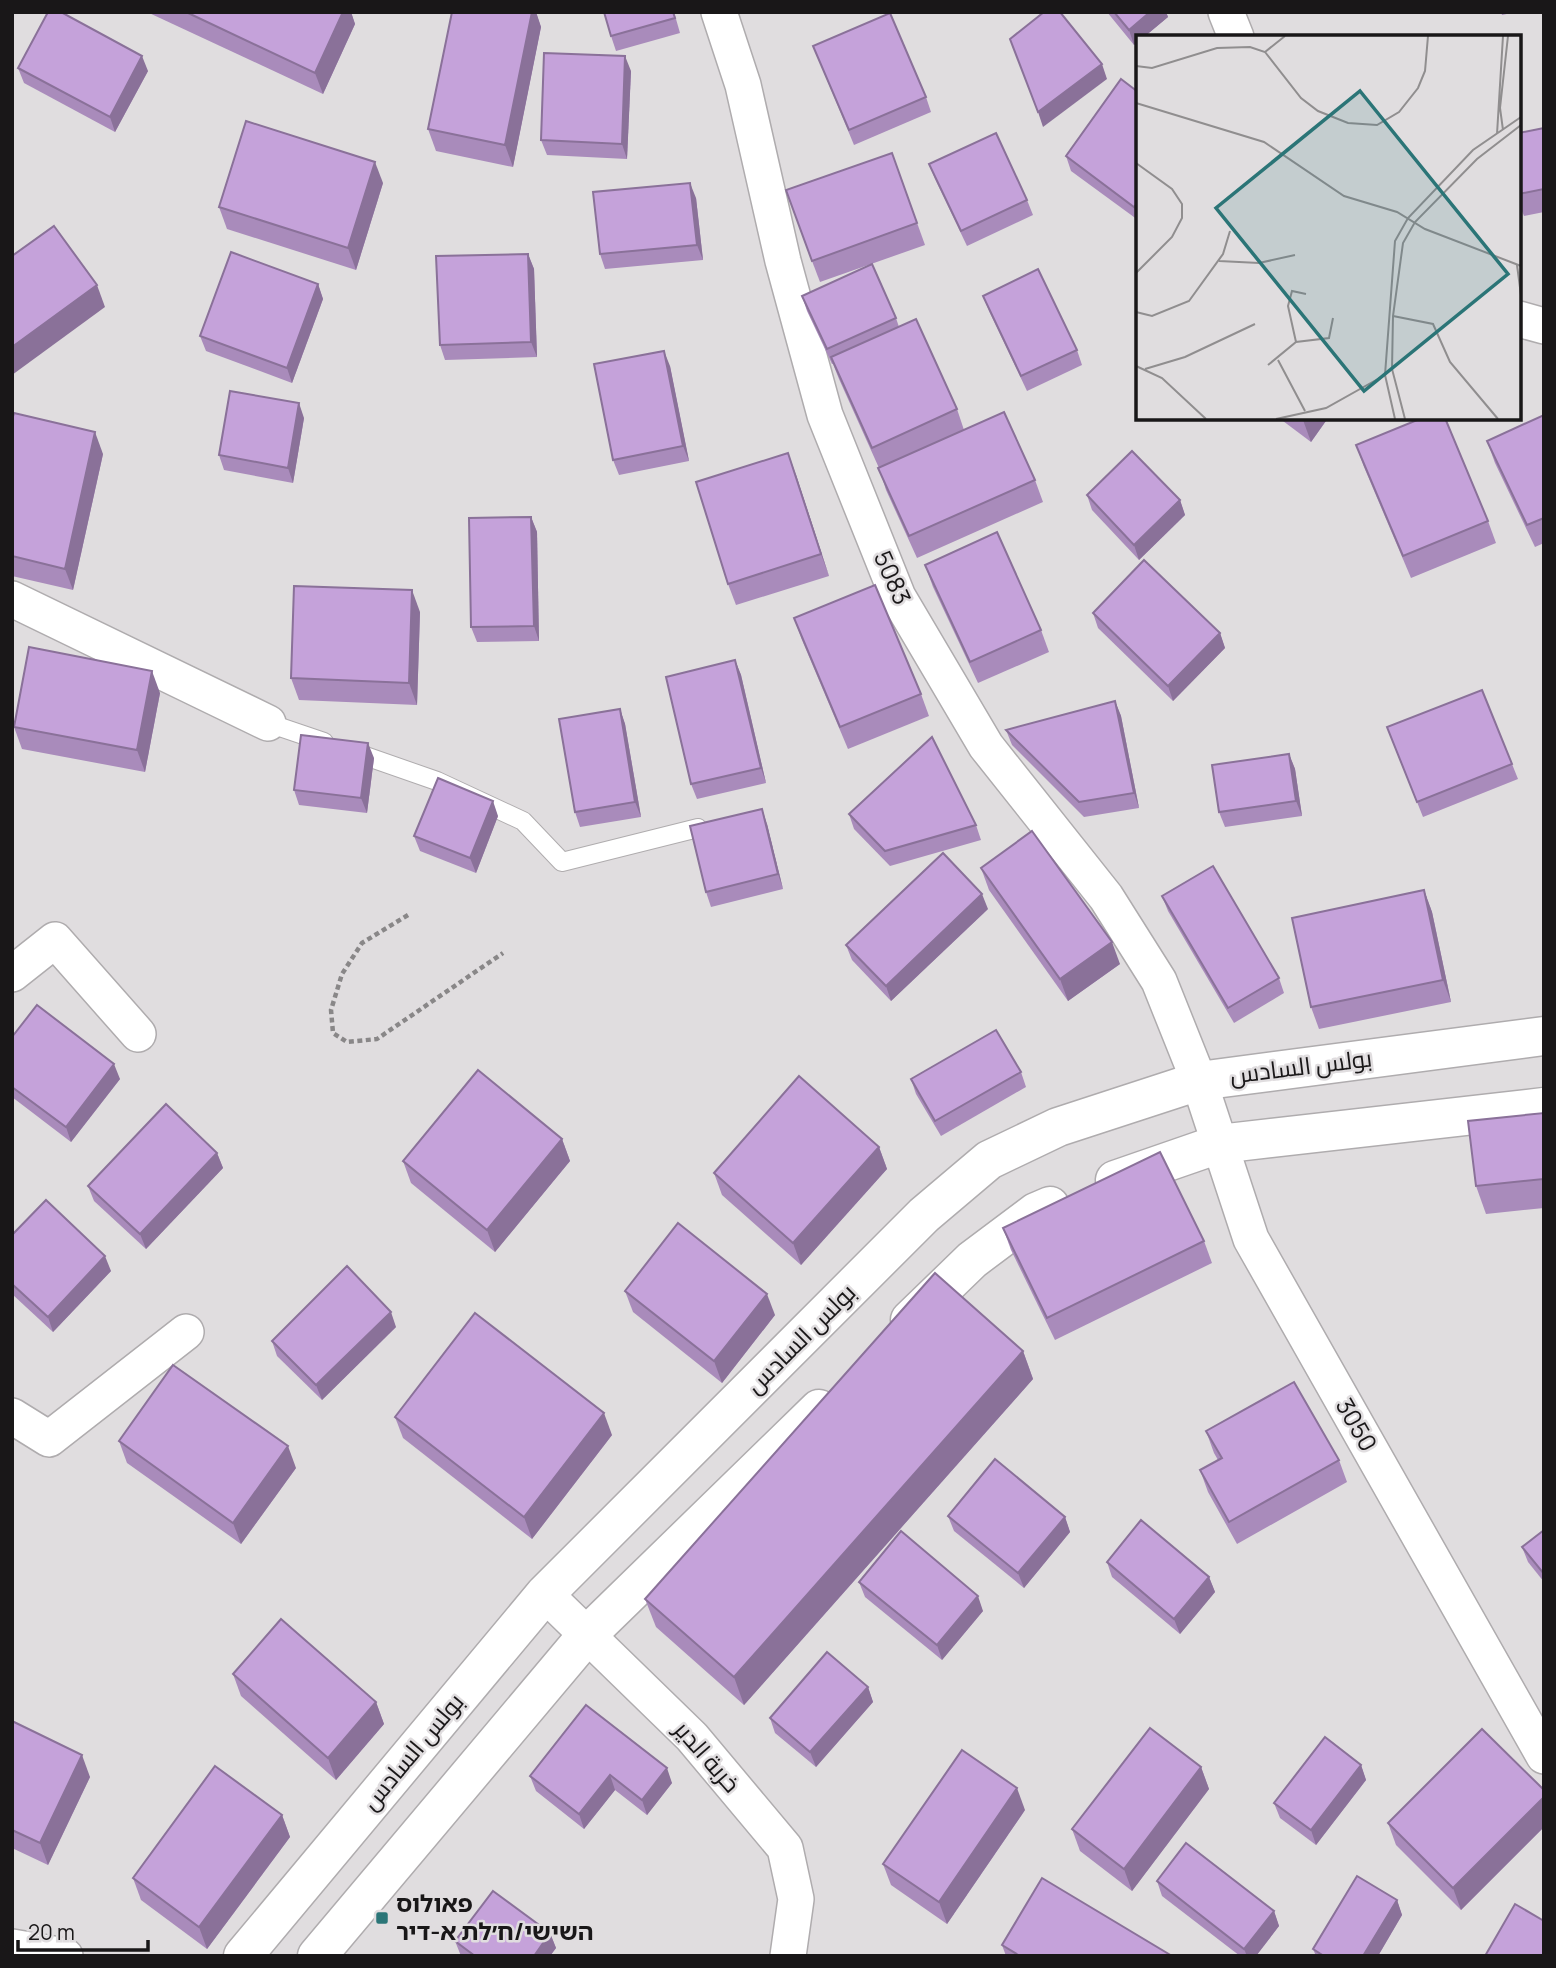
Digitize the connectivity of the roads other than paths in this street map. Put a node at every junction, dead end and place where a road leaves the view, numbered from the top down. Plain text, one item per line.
1 (719, 12) edge
2 (1226, 12) edge
3 (1235, 35) edge
4 (1521, 320) edge
5 (1544, 326) edge
6 (12, 599) edge
7 (268, 723) joint
8 (698, 828) edge
9 (12, 974) edge
10 (138, 1034) dead end
11 (1544, 1036) edge
12 (1199, 1081) junction
13 (1544, 1107) edge
14 (1219, 1144) junction
15 (186, 1332) dead end
16 (883, 1346) edge
17 (844, 1385) edge
18 (12, 1416) edge
19 (545, 1594) junction
20 (587, 1635) junction
21 (1544, 1756) edge
22 (12, 1947) edge
23 (65, 1956) edge
24 (243, 1956) edge
25 (317, 1956) edge
26 (788, 1956) edge

1 - 12 street, 5083
2 - 3 street
4 - 5 street
6 - 7 street
7 - 8 lane
9 - 10 street
11 - 12 street, بولس السادس
12 - 14 street, 3050
12 - 19 street, بولس السادس
13 - 14 street
14 - 16 street
14 - 21 street, 3050
15 - 18 street
17 - 20 street
19 - 20 street, خربة الدير
19 - 24 street, بولس السادس
20 - 25 street
20 - 26 street, خربة الدير
22 - 23 street

